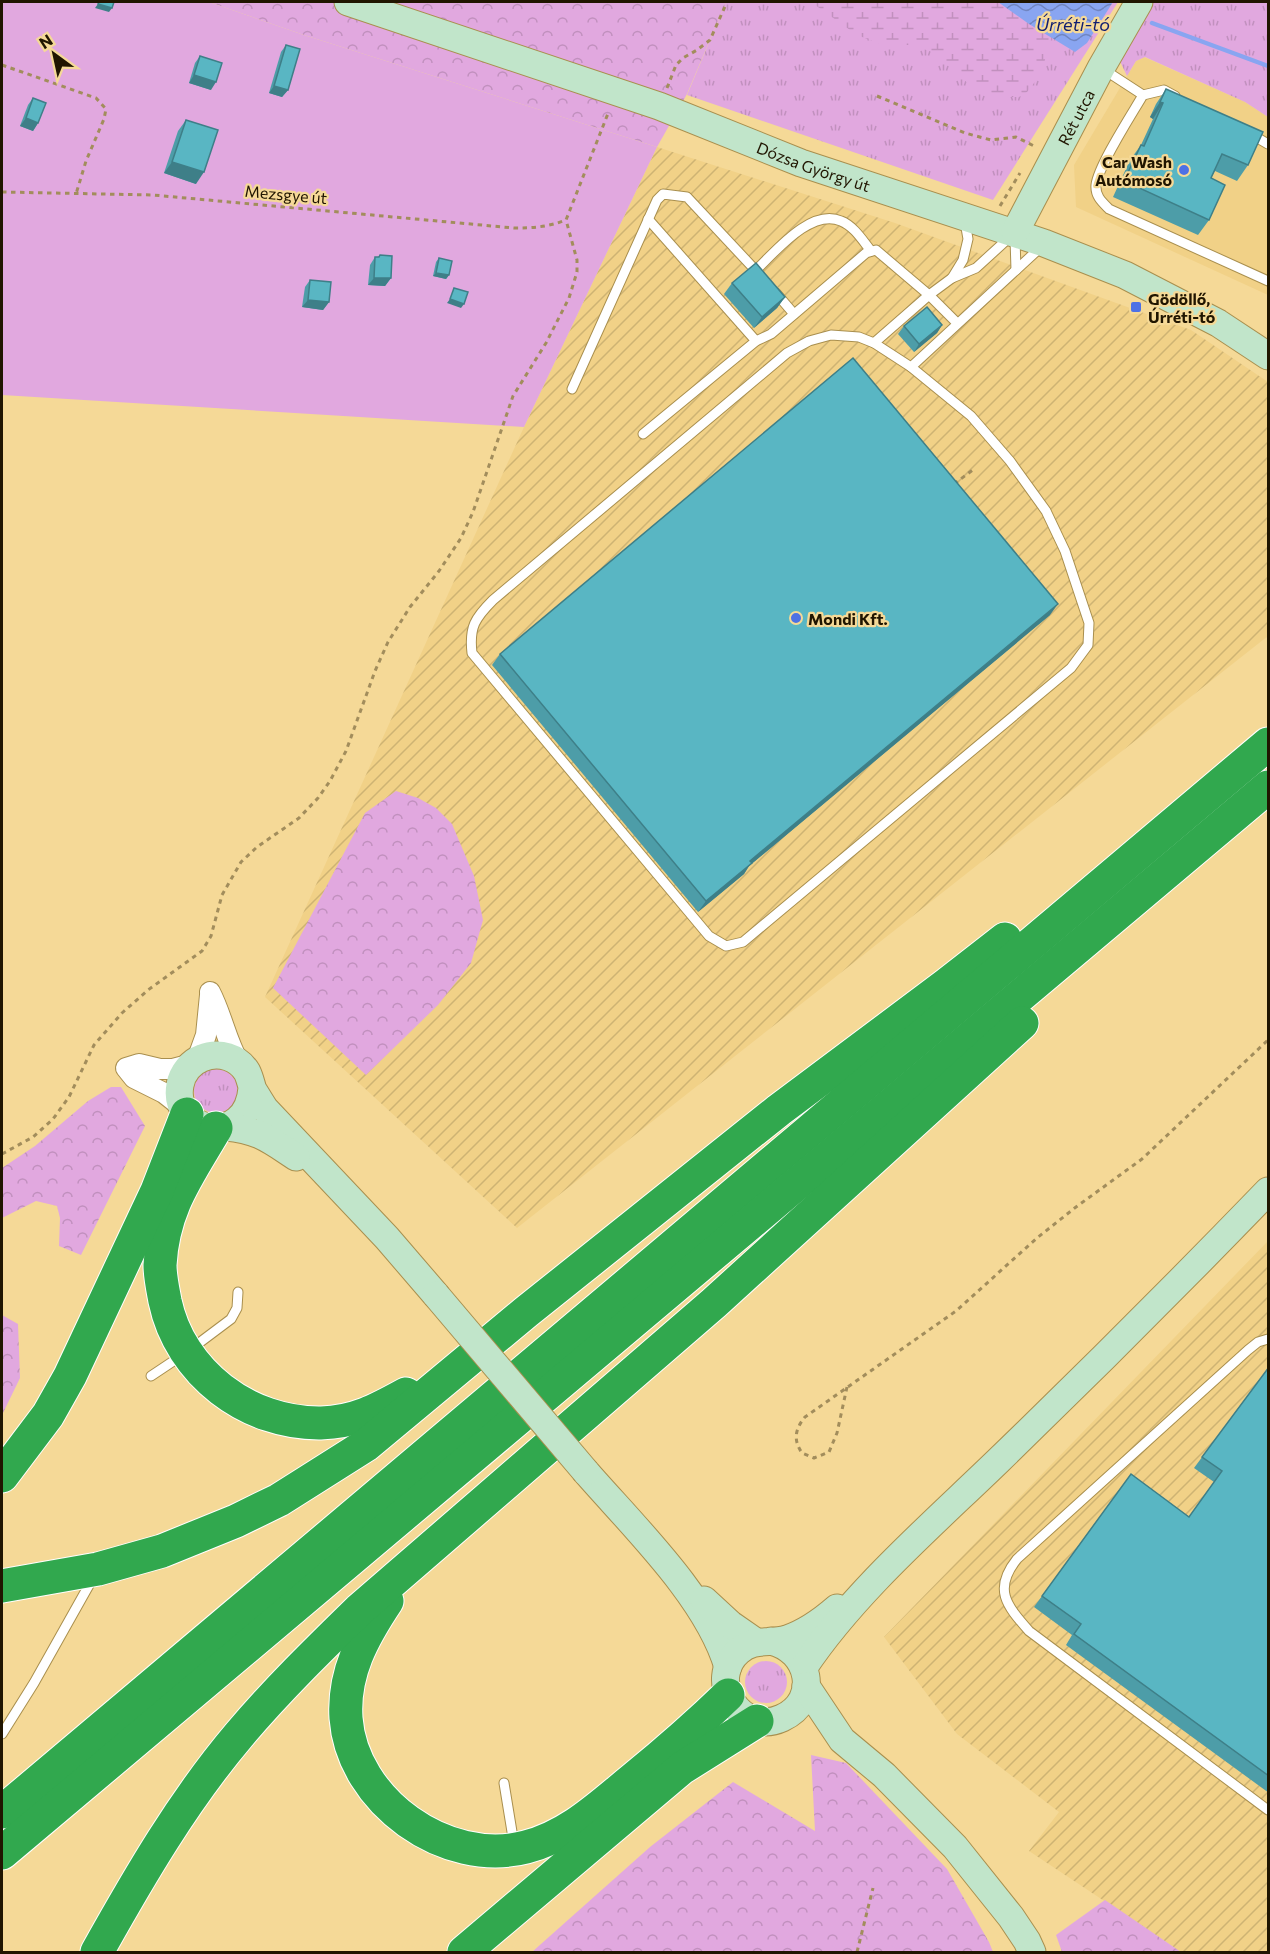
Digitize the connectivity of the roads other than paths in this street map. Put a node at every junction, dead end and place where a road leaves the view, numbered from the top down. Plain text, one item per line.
1 (348, 2) edge
2 (1139, 2) edge
3 (1101, 68) junction
4 (1143, 94) junction
5 (1183, 100) edge
6 (1242, 130) edge
7 (1269, 144) edge
8 (964, 216) junction
9 (648, 219) junction
10 (1015, 232) junction
11 (1044, 243) junction
12 (871, 251) junction
13 (756, 270) junction
14 (1016, 270) junction
15 (952, 278) junction
16 (764, 279) edge
17 (1269, 281) edge
18 (771, 287) edge
19 (929, 295) junction
20 (794, 314) junction
21 (957, 323) junction
22 (756, 342) junction
23 (874, 343) junction
24 (1269, 356) edge
25 (911, 367) junction
26 (572, 388) dead end
27 (643, 434) dead end
28 (1269, 744) edge
29 (1237, 771) junction
30 (1269, 788) edge
31 (1226, 823) junction
32 (195, 1062) junction
33 (238, 1063) junction
34 (252, 1088) junction
35 (185, 1111) junction
36 (221, 1128) junction
37 (337, 1185) junction
38 (1269, 1191) edge
39 (238, 1292) dead end
40 (526, 1312) junction
41 (1269, 1339) edge
42 (187, 1352) junction
43 (151, 1376) dead end
44 (2, 1476) edge
45 (896, 1560) junction
46 (414, 1563) junction
47 (98, 1569) junction
48 (683, 1583) junction
49 (2, 1586) edge
50 (764, 1641) junction
51 (805, 1677) junction
52 (728, 1681) junction
53 (768, 1720) junction
54 (2, 1734) edge
55 (842, 1740) junction
56 (504, 1783) dead end
57 (1269, 1810) edge
58 (2, 1812) edge
59 (514, 1849) junction
60 (2, 1853) edge
61 (97, 1953) edge
62 (464, 1953) edge
63 (1032, 1953) edge

1 - 8 street, Dózsa György út
2 - 3 street, Rét utca
3 - 4 lane
3 - 10 street, Rét utca
4 - 5 lane
4 - 17 lane
6 - 7 lane
8 - 10 street, Dózsa György út
8 - 15 lane
9 - 13 lane
9 - 22 lane
9 - 26 lane
10 - 11 street, Dózsa György út
10 - 14 lane
10 - 15 lane
11 - 14 lane
11 - 24 street, Dózsa György út
12 - 13 lane
12 - 19 lane
12 - 20 lane
13 - 16 lane
14 - 21 lane
15 - 19 lane
18 - 20 lane
19 - 21 lane
19 - 23 lane
20 - 22 lane
21 - 25 lane
22 - 27 lane
23 - 25 lane
23 - 25 lane
28 - 29 highway
29 - 40 highway
29 - 58 highway
30 - 31 highway
31 - 46 highway
31 - 60 highway
32 - 33 street
32 - 33 street
32 - 35 street
32 - 35 street
33 - 34 street
34 - 36 street
34 - 37 street
35 - 36 street
35 - 44 highway
36 - 37 street
36 - 42 highway
37 - 48 street, bridge
38 - 45 street
39 - 42 lane
40 - 42 highway
40 - 47 highway
41 - 57 lane
42 - 43 lane
45 - 50 street
45 - 51 street
46 - 59 highway
46 - 61 highway
47 - 49 highway
47 - 54 lane
48 - 50 street
48 - 52 street
50 - 51 street
50 - 52 street
51 - 53 street
51 - 55 street
52 - 53 street
52 - 59 highway
53 - 55 street
53 - 62 highway
55 - 63 street
56 - 59 lane

